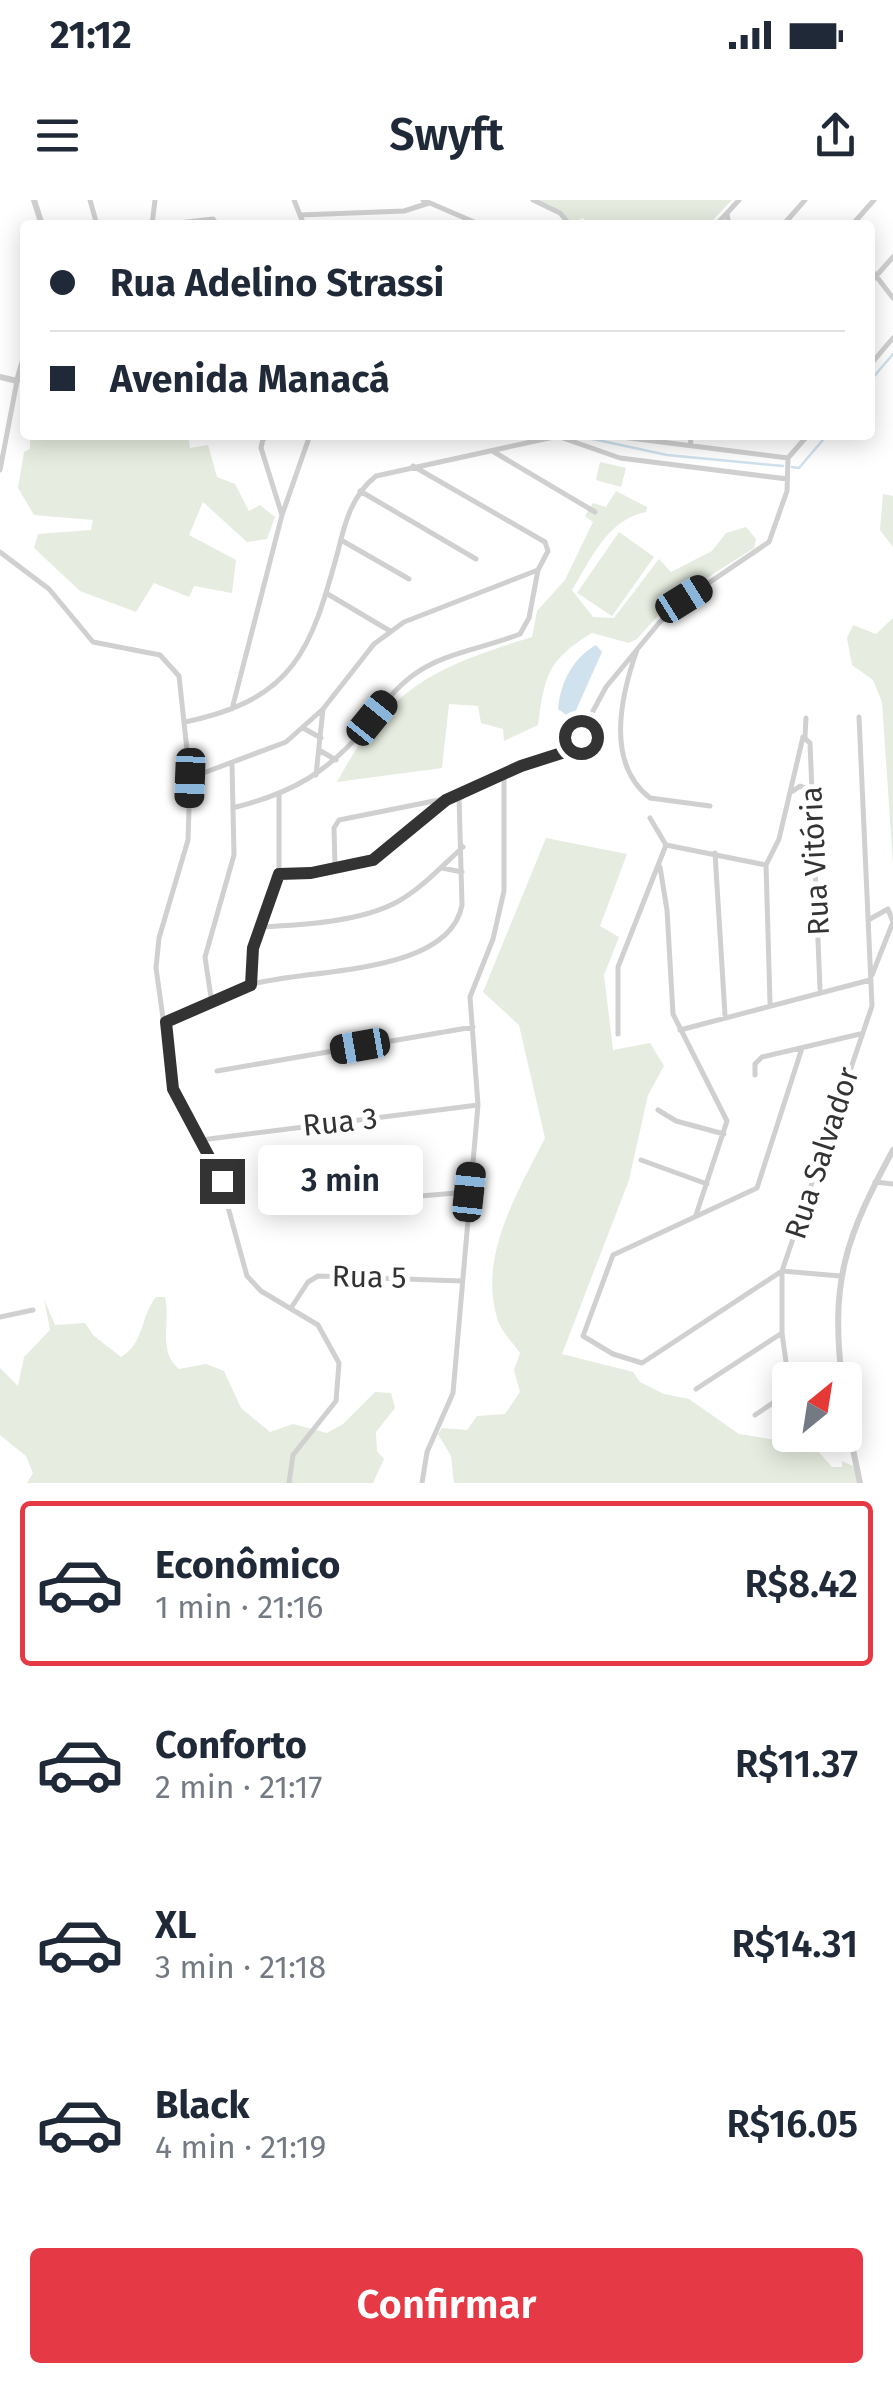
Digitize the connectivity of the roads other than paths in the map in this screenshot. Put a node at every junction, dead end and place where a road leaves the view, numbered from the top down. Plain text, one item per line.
1 (294, 200) edge
2 (533, 200) edge
3 (739, 200) edge
4 (805, 200) edge
5 (874, 200) edge
6 (426, 201) edge
7 (726, 214) junction
8 (300, 215) junction
9 (302, 220) edge
10 (470, 220) edge
11 (566, 220) edge
12 (721, 220) edge
13 (728, 220) edge
14 (787, 220) edge
15 (856, 220) edge
16 (893, 258) edge
17 (876, 276) joint
18 (893, 298) edge
19 (893, 338) edge
20 (875, 358) edge
21 (20, 370) edge
22 (0, 377) edge
23 (17, 380) junction
24 (266, 440) edge
25 (308, 440) edge
26 (544, 440) edge
27 (572, 440) edge
28 (665, 440) edge
29 (690, 440) edge
30 (804, 440) edge
31 (691, 445) junction
32 (494, 452) junction
33 (788, 458) junction
34 (413, 466) junction
35 (0, 470) edge
36 (787, 479) junction
37 (360, 491) junction
38 (595, 512) dead end
39 (282, 515) junction
40 (340, 540) junction
41 (0, 552) edge
42 (476, 559) dead end
43 (538, 570) junction
44 (410, 579) dead end
45 (516, 580) junction
46 (326, 593) junction
47 (533, 594) junction
48 (390, 631) junction
49 (638, 648) junction
50 (232, 709) junction
51 (323, 709) junction
52 (806, 718) dead end
53 (859, 718) dead end
54 (185, 722) junction
55 (303, 728) junction
56 (804, 737) junction
57 (321, 738) junction
58 (319, 750) junction
59 (336, 760) junction
60 (232, 764) junction
61 (504, 774) junction
62 (316, 776) junction
63 (190, 778) junction
64 (812, 790) junction
65 (791, 793) junction
66 (279, 796) junction
67 (460, 796) junction
68 (446, 800) junction
69 (710, 806) dead end
70 (236, 807) junction
71 (401, 809) junction
72 (650, 818) dead end
73 (416, 822) junction
74 (666, 845) junction
75 (463, 847) junction
76 (716, 853) junction
77 (766, 865) junction
78 (335, 867) junction
79 (439, 868) junction
80 (660, 868) junction
81 (462, 872) junction
82 (279, 874) junction
83 (652, 902) junction
84 (890, 906) edge
85 (667, 910) junction
86 (870, 919) junction
87 (893, 921) edge
88 (260, 927) junction
89 (869, 948) junction
90 (882, 949) junction
91 (872, 978) junction
92 (251, 985) junction
93 (820, 990) junction
94 (770, 1003) junction
95 (212, 1004) junction
96 (725, 1016) junction
97 (166, 1022) junction
98 (473, 1027) junction
99 (680, 1030) junction
100 (618, 1034) dead end
101 (860, 1034) junction
102 (802, 1048) junction
103 (217, 1071) dead end
104 (755, 1075) dead end
105 (478, 1105) junction
106 (658, 1110) dead end
107 (724, 1134) junction
108 (201, 1140) junction
109 (893, 1150) edge
110 (641, 1160) dead end
111 (876, 1182) junction
112 (707, 1184) junction
113 (893, 1184) edge
114 (469, 1192) junction
115 (274, 1201) dead end
116 (695, 1216) junction
117 (782, 1270) junction
118 (840, 1276) junction
119 (462, 1280) junction
120 (291, 1308) junction
121 (33, 1310) dead end
122 (0, 1317) edge
123 (782, 1333) junction
124 (786, 1362) edge
125 (840, 1362) edge
126 (696, 1389) dead end
127 (772, 1403) edge
128 (755, 1415) dead end
129 (854, 1452) edge
130 (289, 1483) edge
131 (422, 1483) edge
132 (860, 1483) edge

1 - 8 street
2 - 11 street
3 - 7 street
4 - 14 street
5 - 15 street
6 - 8 street
6 - 10 street
7 - 12 street
7 - 13 street
8 - 9 street
16 - 17 street
17 - 18 street
19 - 20 street
21 - 23 street
22 - 23 street
23 - 35 street
24 - 39 street
25 - 39 street
26 - 32 street
27 - 36 street
28 - 31 street
29 - 31 street
30 - 33 street
31 - 33 street
32 - 34 street
32 - 38 street
33 - 36 street
34 - 37 street
34 - 43 street
36 - 49 street
37 - 40 street
37 - 42 street
39 - 50 street
40 - 44 street
40 - 46 street
41 - 54 street
43 - 45 street
43 - 47 street
45 - 47 street
45 - 48 street
46 - 48 street
46 - 50 street
47 - 59 street
48 - 51 street
49 - 61 street
49 - 69 street
50 - 54 street
51 - 55 street
51 - 57 street
52 - 56 street
53 - 86 street
54 - 63 street
55 - 57 street
55 - 60 street
56 - 64 street, Rua Vitória
56 - 65 street
57 - 58 street
58 - 59 street
58 - 62 street
59 - 62 street
60 - 63 street
60 - 70 street
61 - 67 street
61 - 98 street
62 - 66 street
63 - 97 street
64 - 65 street
64 - 93 street, Rua Vitória
65 - 77 street
66 - 70 street
66 - 82 street
67 - 68 street
67 - 75 street
68 - 71 street
68 - 73 street
70 - 95 street
71 - 73 street
71 - 78 street
72 - 74 street
73 - 78 street
74 - 76 street
74 - 80 street
75 - 79 street
75 - 81 street
76 - 77 street
76 - 96 street
77 - 94 street
78 - 82 street
79 - 81 street
79 - 88 street
80 - 83 street
80 - 85 street
81 - 92 street
82 - 88 street
83 - 85 street
83 - 100 street
84 - 86 street
84 - 87 street, Rua Salvador
85 - 99 street
86 - 89 street
87 - 90 street, Rua Salvador
88 - 92 street
89 - 90 street
89 - 91 street
90 - 91 street, Rua Salvador
91 - 93 street
91 - 101 street, Rua Salvador
92 - 95 street
93 - 94 street
94 - 96 street
95 - 97 street
96 - 99 street
97 - 108 street
98 - 103 street
98 - 105 street
99 - 107 street
101 - 102 street
101 - 117 street, Rua Salvador
102 - 104 street
102 - 116 street
105 - 108 street, Rua 3
105 - 114 street
106 - 107 street
107 - 112 street
108 - 120 street
109 - 111 street
110 - 112 street
111 - 113 street
111 - 118 street
112 - 116 street
114 - 115 street
114 - 119 street
116 - 117 street
117 - 118 street
117 - 123 street, Rua Salvador
118 - 125 street
119 - 120 street, Rua 5
119 - 131 street
120 - 130 street
121 - 122 street
123 - 124 street, Rua Salvador
123 - 126 street
127 - 128 street
129 - 132 street

